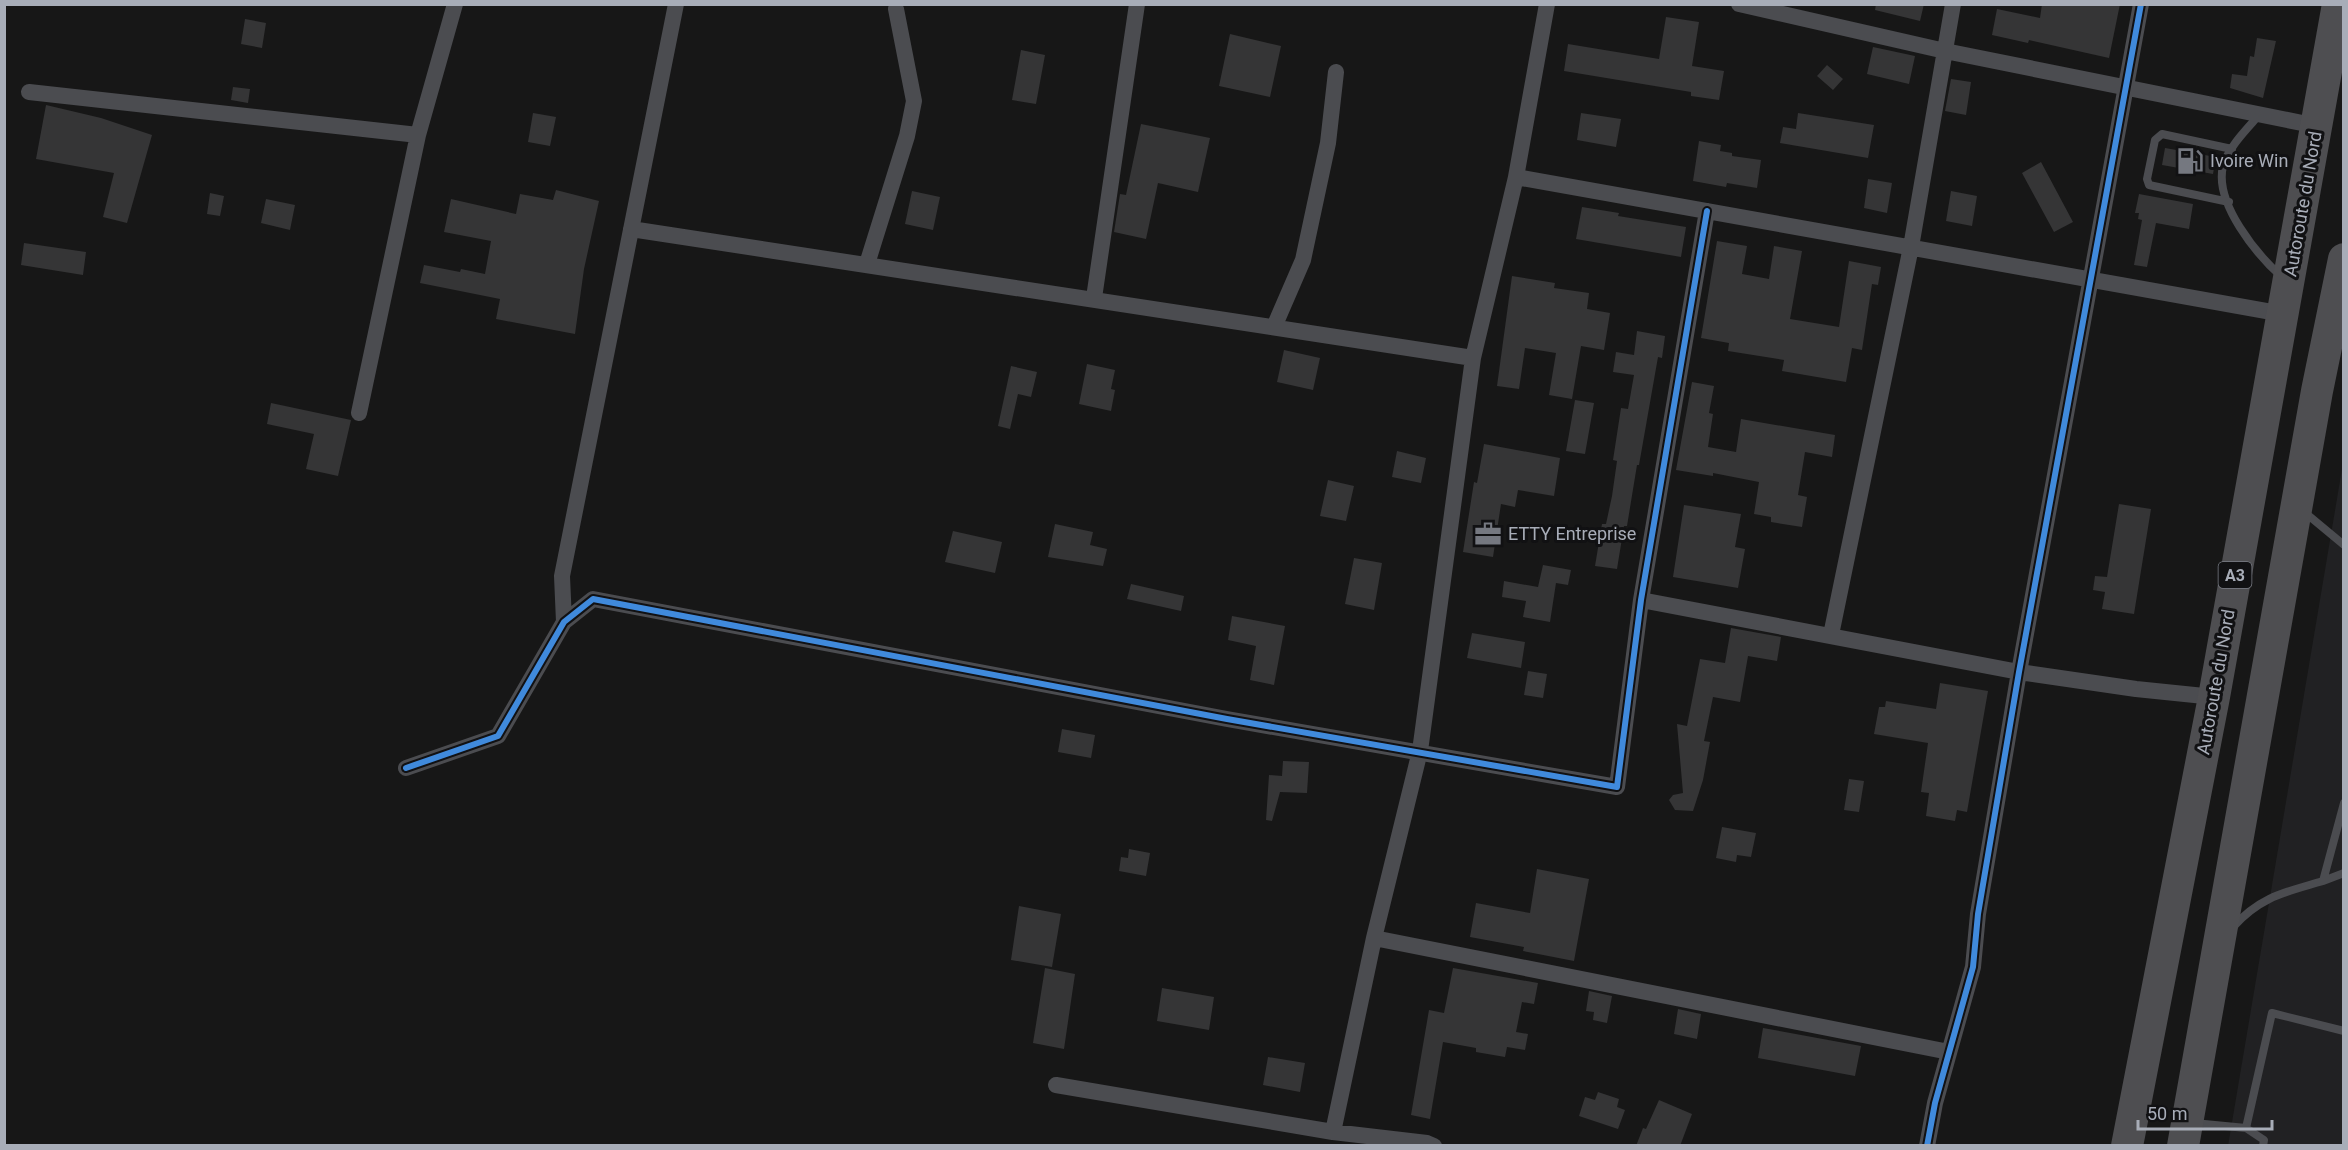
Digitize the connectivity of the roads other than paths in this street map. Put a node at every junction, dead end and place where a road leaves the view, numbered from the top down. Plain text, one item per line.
1 (455, 4) edge
2 (676, 4) edge
3 (1137, 4) edge
4 (1547, 4) edge
5 (1738, 4) edge
6 (1953, 4) edge
7 (2142, 4) edge
8 (2338, 4) edge
9 (896, 9) dead end
10 (1945, 51) junction
11 (1336, 72) dead end
12 (2126, 87) junction
13 (29, 92) dead end
14 (2260, 113) junction
15 (2317, 126) junction
16 (418, 135) junction
17 (2232, 149) junction
18 (1516, 177) junction
19 (2229, 202) junction
20 (1707, 211) junction
21 (631, 229) junction
22 (1911, 248) junction
23 (2343, 259) edge
24 (867, 264) junction
25 (2091, 280) junction
26 (2288, 282) junction
27 (1094, 298) junction
28 (2283, 314) junction
29 (1274, 327) junction
30 (1473, 357) junction
31 (359, 413) dead end
32 (2297, 506) junction
33 (2343, 546) edge
34 (1641, 600) junction
35 (564, 622) junction
36 (1831, 635) junction
37 (2019, 672) junction
38 (2214, 697) junction
39 (1420, 751) junction
40 (406, 768) dead end
41 (2343, 803) edge
42 (2343, 873) edge
43 (2324, 881) junction
44 (1374, 938) junction
45 (2219, 943) junction
46 (2343, 1031) edge
47 (1949, 1052) junction
48 (1056, 1085) dead end
49 (2246, 1128) junction
50 (1333, 1132) junction
51 (2185, 1134) edge
52 (1434, 1146) edge
53 (1927, 1146) edge
54 (2127, 1146) edge
55 (2263, 1146) edge

1 - 16 street
2 - 21 street
3 - 27 street
4 - 18 street
5 - 10 street
6 - 10 street
7 - 12 street
8 - 15 highway, Autoroute du Nord / A3
9 - 24 street
10 - 12 street
10 - 22 street
11 - 29 street
12 - 14 street
12 - 25 street
13 - 16 street
14 - 15 street
14 - 17 lane
15 - 26 highway, Autoroute du Nord / A3
16 - 31 street
17 - 19 lane
17 - 19 lane
18 - 20 street
18 - 30 street
19 - 26 lane
20 - 22 street
20 - 34 street
21 - 24 street
21 - 35 street
22 - 25 street
22 - 36 street
23 - 32 highway
24 - 27 street
25 - 28 street
25 - 37 street
26 - 28 highway, Autoroute du Nord / A3
27 - 29 street
28 - 38 highway, Autoroute du Nord / A3
29 - 30 street
30 - 39 street
32 - 33 lane
32 - 45 highway
34 - 36 street
34 - 39 street
35 - 39 street
35 - 40 street
36 - 37 street
37 - 38 street
37 - 47 street
38 - 54 highway, Autoroute du Nord / A3
39 - 44 street
41 - 43 lane
42 - 43 lane
43 - 45 lane
44 - 47 street
44 - 50 street
45 - 51 highway
46 - 49 lane
47 - 53 street
48 - 50 street
49 - 51 lane
49 - 55 lane
50 - 52 street

